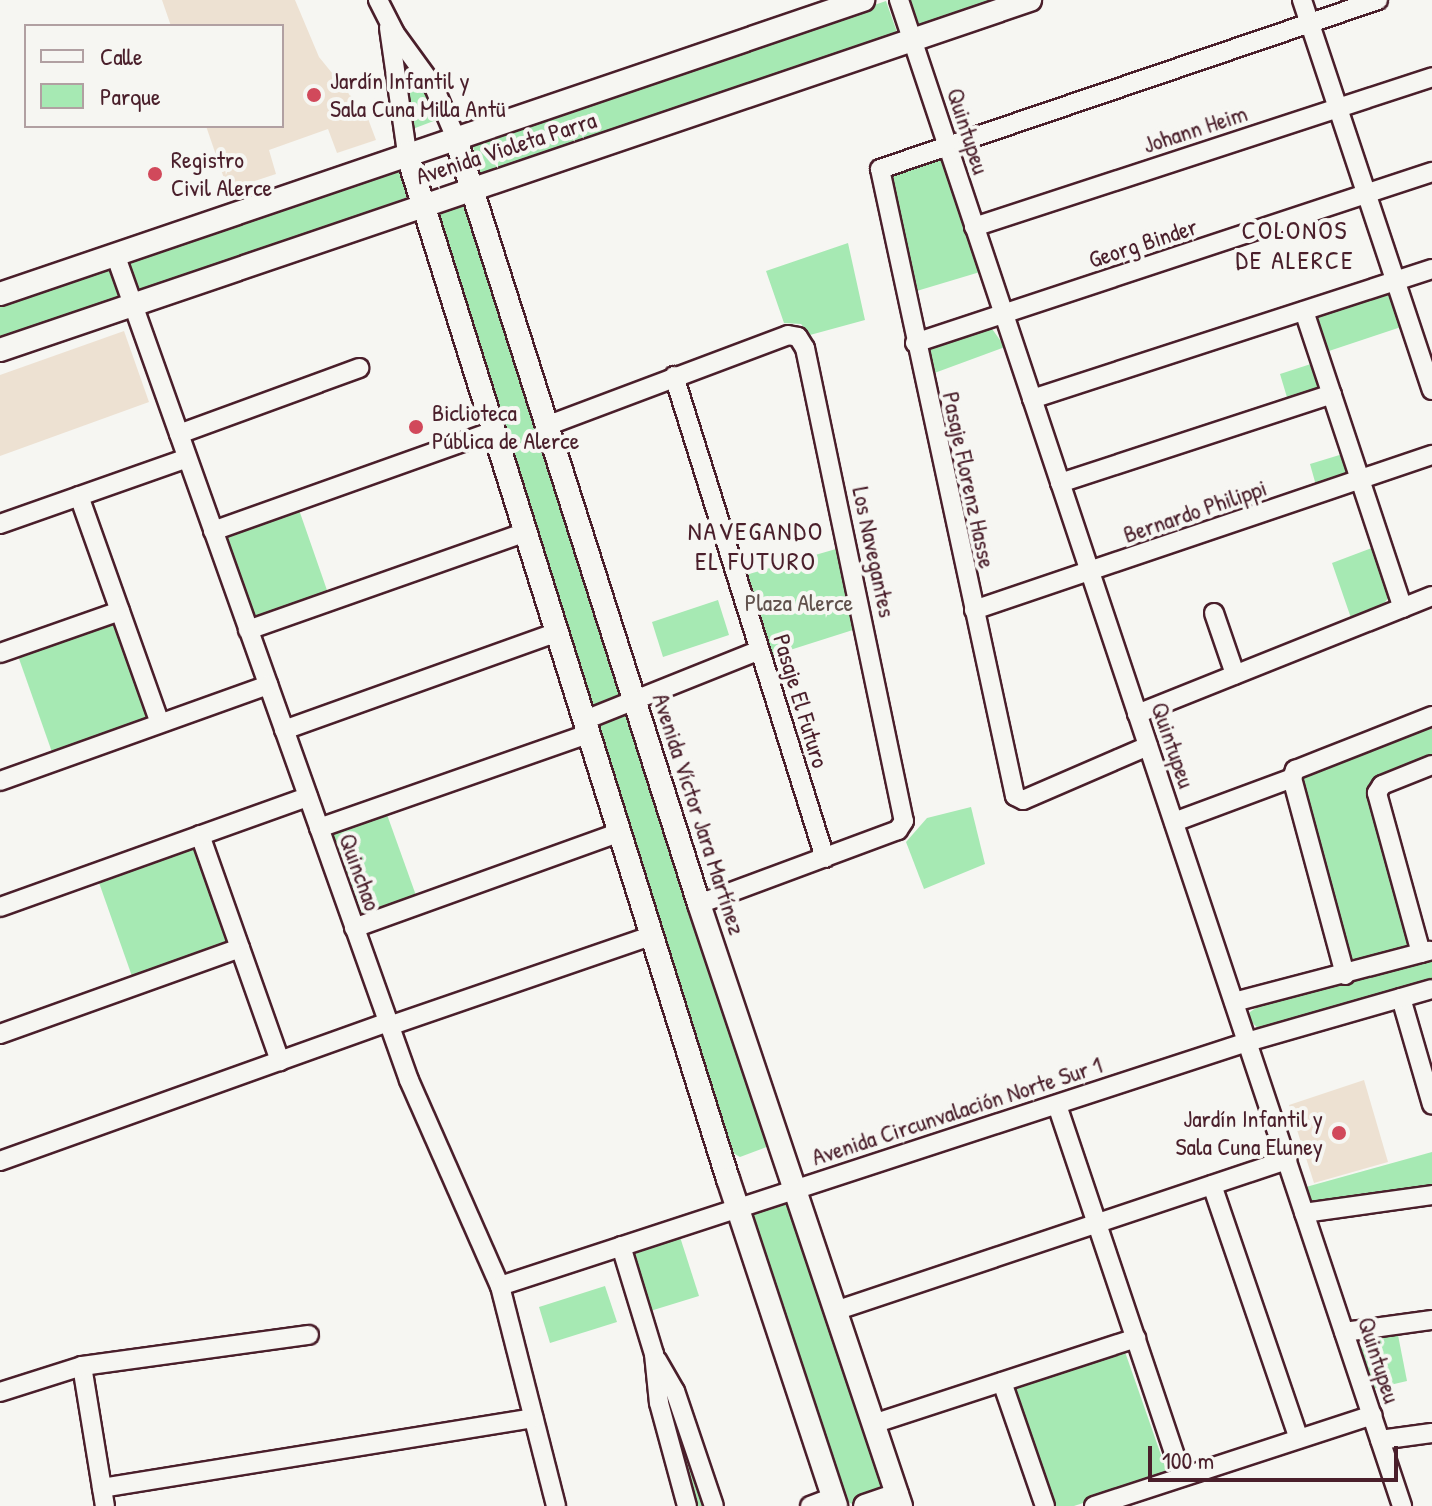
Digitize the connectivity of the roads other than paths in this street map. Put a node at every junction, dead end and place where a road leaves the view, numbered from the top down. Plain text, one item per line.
1 (378, 0) edge
2 (863, 0) edge
3 (899, 0) edge
4 (1030, 0) edge
5 (1302, 0) edge
6 (1378, 0) edge
7 (1309, 22) junction
8 (391, 27) junction
9 (913, 40) junction
10 (1432, 77) edge
11 (1337, 107) junction
12 (455, 136) junction
13 (948, 144) junction
14 (407, 153) junction
15 (1432, 172) edge
16 (473, 187) junction
17 (1366, 194) junction
18 (422, 203) junction
19 (974, 227) junction
20 (115, 254) junction
21 (1432, 269) edge
22 (1396, 281) junction
23 (0, 294) edge
24 (132, 304) junction
25 (1304, 311) junction
26 (1003, 315) junction
27 (915, 343) junction
28 (0, 350) edge
29 (1428, 363) edge
30 (359, 368) dead end
31 (674, 376) junction
32 (1432, 390) edge
33 (1332, 394) junction
34 (1032, 399) junction
35 (549, 425) junction
36 (494, 431) junction
37 (179, 434) junction
38 (1432, 455) edge
39 (187, 458) junction
40 (1360, 480) junction
41 (1060, 483) junction
42 (79, 496) junction
43 (0, 524) edge
44 (213, 531) junction
45 (526, 532) junction
46 (1090, 572) junction
47 (1432, 596) edge
48 (1403, 608) junction
49 (974, 610) junction
50 (120, 611) junction
51 (1214, 613) dead end
52 (248, 630) junction
53 (557, 632) junction
54 (760, 650) junction
55 (0, 653) edge
56 (1235, 674) junction
57 (268, 685) junction
58 (634, 698) junction
59 (1137, 714) junction
60 (1432, 716) edge
61 (160, 723) junction
62 (588, 726) junction
63 (284, 730) junction
64 (1148, 746) junction
65 (1432, 765) edge
66 (1292, 778) junction
67 (0, 781) edge
68 (308, 797) junction
69 (1174, 822) junction
70 (319, 828) junction
71 (621, 832) junction
72 (200, 835) junction
73 (825, 858) junction
74 (699, 904) junction
75 (0, 907) edge
76 (354, 928) junction
77 (653, 935) junction
78 (240, 948) junction
79 (1426, 952) edge
80 (1345, 975) junction
81 (1432, 989) edge
82 (1401, 998) junction
83 (1234, 1002) junction
84 (388, 1024) junction
85 (0, 1034) edge
86 (1247, 1042) junction
87 (280, 1061) junction
88 (1057, 1105) junction
89 (1432, 1105) edge
90 (1287, 1160) junction
91 (0, 1161) edge
92 (1212, 1185) junction
93 (795, 1188) junction
94 (1432, 1195) edge
95 (737, 1207) junction
96 (1304, 1213) junction
97 (1097, 1223) junction
98 (621, 1246) junction
99 (500, 1286) junction
100 (835, 1311) junction
101 (1432, 1320) edge
102 (1344, 1332) junction
103 (309, 1335) dead end
104 (1136, 1338) junction
105 (654, 1354) junction
106 (82, 1366) junction
107 (1002, 1382) junction
108 (0, 1392) edge
109 (1372, 1415) junction
110 (533, 1418) junction
111 (873, 1424) junction
112 (1432, 1433) edge
113 (1299, 1439) junction
114 (1380, 1440) junction
115 (1182, 1477) junction
116 (103, 1497) edge
117 (899, 1500) edge
118 (835, 1502) edge
119 (556, 1506) edge
120 (687, 1506) edge
121 (714, 1506) edge
122 (810, 1506) edge
123 (865, 1506) edge
124 (1045, 1506) edge
125 (1094, 1506) edge
126 (1402, 1506) edge

1 - 8 street
2 - 12 main road, Avenida Violeta Parra
3 - 9 street, Quintupeu
4 - 9 main road, Avenida Violeta Parra
5 - 7 street
6 - 7 street
7 - 11 street
7 - 13 street
8 - 12 street
8 - 14 street
9 - 13 street, Quintupeu
9 - 16 main road, Avenida Violeta Parra
10 - 11 street, Johann Heim
11 - 17 street
11 - 19 street, Johann Heim
12 - 14 main road, Avenida Violeta Parra
12 - 16 main road, Avenida Víctor Jara Martínez
13 - 19 street, Quintupeu
13 - 27 street, Pasaje Florenz Hasse
14 - 18 main road
14 - 20 main road, Avenida Violeta Parra
15 - 17 street, Georg Binder
16 - 18 main road, Avenida Violeta Parra
16 - 35 main road, Avenida Víctor Jara Martínez
17 - 22 street
17 - 26 street, Georg Binder
18 - 24 main road, Avenida Violeta Parra
18 - 36 main road
19 - 26 street, Quintupeu
20 - 23 main road, Avenida Violeta Parra
20 - 24 street, Quinchao
21 - 22 street
22 - 25 street
22 - 29 street
24 - 28 main road, Avenida Violeta Parra
24 - 37 street, Quinchao
25 - 33 street
25 - 34 street
26 - 27 street, Georg Binder
26 - 34 street, Quintupeu
27 - 49 street, Pasaje Florenz Hasse
29 - 32 street
30 - 37 street
31 - 35 street, Los Navegantes
31 - 54 street, Pasaje El Futuro
31 - 73 street, Los Navegantes
33 - 40 street
33 - 41 street
34 - 41 street, Quintupeu
35 - 58 main road, Avenida Víctor Jara Martínez
36 - 44 street
36 - 45 main road
37 - 39 street, Quinchao
38 - 40 street, Bernardo Philippi
39 - 42 street
39 - 44 street, Quinchao
40 - 46 street, Bernardo Philippi
40 - 48 street
41 - 46 street, Quintupeu
42 - 43 street
42 - 50 street
44 - 52 street, Quinchao
45 - 52 street
45 - 53 main road
46 - 49 street, Bernardo Philippi
46 - 59 street, Quintupeu
47 - 48 street
48 - 56 street
49 - 64 street, Pasaje Florenz Hasse
50 - 55 street
50 - 61 street
51 - 56 street
52 - 57 street, Quinchao
53 - 62 main road
53 - 63 street
54 - 58 street
54 - 73 street, Pasaje El Futuro
56 - 59 street
57 - 61 street
57 - 63 street, Quinchao
58 - 62 street
58 - 74 main road, Avenida Víctor Jara Martínez
59 - 64 street, Quintupeu
60 - 66 street
61 - 67 street
62 - 70 street
62 - 71 main road
63 - 68 street, Quinchao
64 - 69 street, Quintupeu
65 - 79 street
66 - 69 street
66 - 80 street
68 - 70 street, Quinchao
68 - 72 street
69 - 83 street, Quintupeu
70 - 76 street, Quinchao
71 - 76 street
71 - 77 main road
72 - 75 street
72 - 78 street
73 - 74 street, Los Navegantes
74 - 93 main road, Avenida Víctor Jara Martínez
76 - 84 street, Quinchao
77 - 84 street
77 - 95 main road
78 - 85 street
78 - 87 street
79 - 80 street
80 - 83 street
81 - 82 street, Avenida Circunvalación Norte Sur 1
82 - 86 street, Avenida Circunvalación Norte Sur 1
82 - 89 street
83 - 86 street, Quintupeu
84 - 87 street
84 - 99 street, Quinchao
86 - 88 street, Avenida Circunvalación Norte Sur 1
86 - 90 street, Quintupeu
87 - 91 street
88 - 93 street, Avenida Circunvalación Norte Sur 1
88 - 97 street
90 - 92 street
90 - 96 street, Quintupeu
92 - 97 street
92 - 113 street
93 - 95 street, Avenida Circunvalación Norte Sur 1
93 - 100 main road, Avenida Víctor Jara Martínez
94 - 96 street
95 - 98 street, Avenida Circunvalación Norte Sur 1
95 - 118 main road
96 - 102 street, Quintupeu
97 - 100 street
97 - 104 street
98 - 99 street, Avenida Circunvalación Norte Sur 1
98 - 105 street
99 - 110 street, Quinchao
100 - 111 main road, Avenida Víctor Jara Martínez
101 - 102 street
102 - 109 street, Quintupeu
103 - 106 street
104 - 107 street
104 - 115 street
105 - 120 street
105 - 121 street
106 - 108 street
106 - 116 street
107 - 111 street
107 - 124 street
109 - 113 street
109 - 114 street, Quintupeu
110 - 116 street
110 - 119 street, Quinchao
111 - 117 main road, Avenida Víctor Jara Martínez
112 - 114 street
113 - 115 street
114 - 126 street, Quintupeu
115 - 125 street
117 - 123 main road
118 - 122 street

